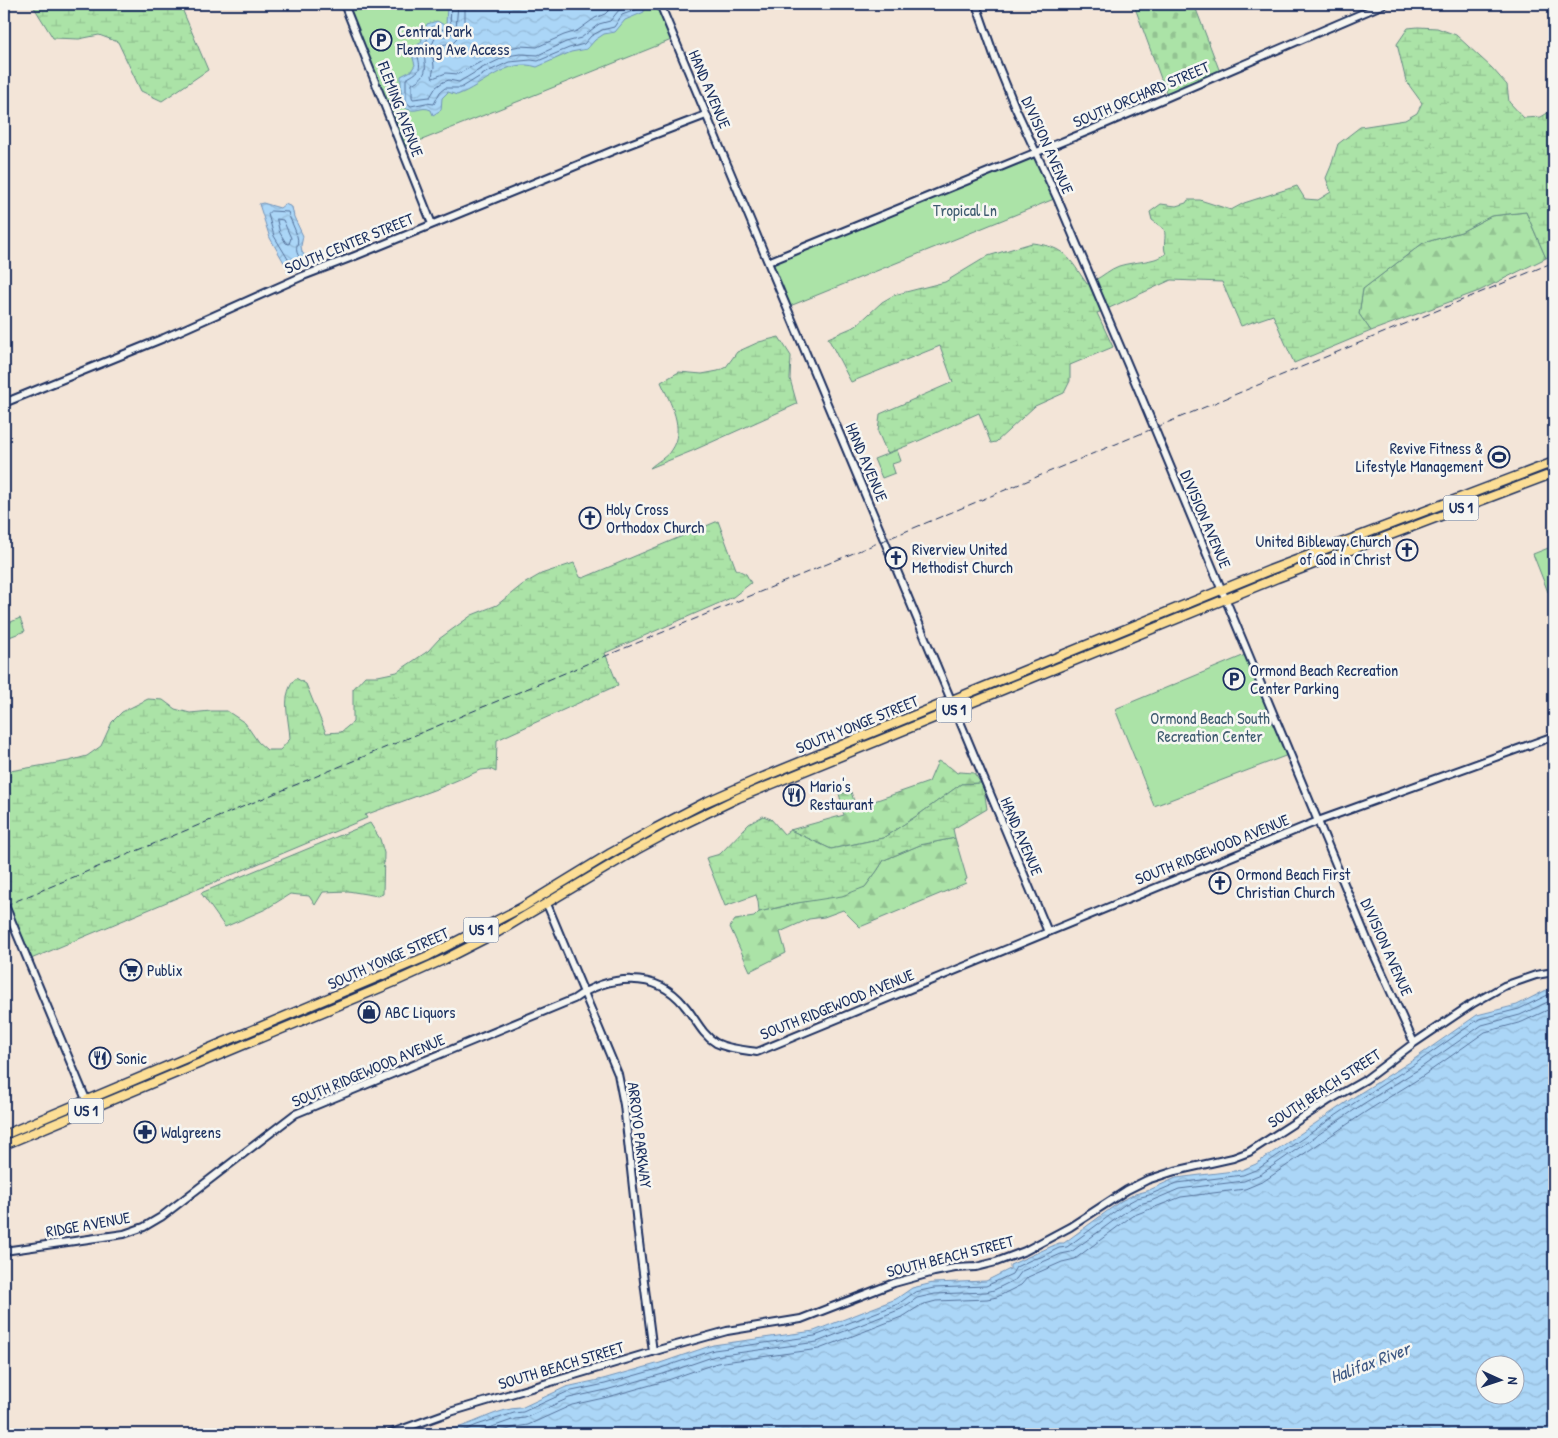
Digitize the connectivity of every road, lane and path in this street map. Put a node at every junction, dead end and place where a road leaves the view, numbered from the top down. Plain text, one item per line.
1 (344, 4) edge
2 (660, 4) edge
3 (976, 4) edge
4 (1384, 4) edge
5 (706, 114) junction
6 (1037, 152) junction
7 (432, 224) junction
8 (768, 262) junction
9 (4, 403) edge
10 (1554, 462) edge
11 (1537, 468) junction
12 (1554, 473) edge
13 (1524, 484) junction
14 (1378, 529) junction
15 (1369, 542) junction
16 (1221, 590) junction
17 (1225, 599) junction
18 (1089, 644) junction
19 (1081, 658) junction
20 (951, 701) junction
21 (954, 710) junction
22 (1554, 736) edge
23 (847, 743) junction
24 (817, 766) junction
25 (1318, 821) junction
26 (554, 888) junction
27 (544, 895) junction
28 (4, 903) edge
29 (547, 904) junction
30 (535, 911) junction
31 (1048, 932) junction
32 (1554, 972) edge
33 (583, 992) junction
34 (250, 1032) junction
35 (1414, 1043) junction
36 (242, 1046) junction
37 (86, 1100) junction
38 (90, 1109) junction
39 (4, 1135) edge
40 (4, 1145) edge
41 (171, 1208) joint
42 (4, 1252) edge
43 (653, 1352) junction
44 (389, 1434) edge

1 - 7 street, FLEMING AVENUE
2 - 5 street, HAND AVENUE
3 - 6 street, DIVISION AVENUE
4 - 6 street, SOUTH ORCHARD STREET
5 - 7 street, SOUTH CENTER STREET
5 - 8 street, HAND AVENUE
6 - 8 street, SOUTH ORCHARD STREET
6 - 16 street, DIVISION AVENUE
7 - 9 street, SOUTH CENTER STREET
8 - 20 street, HAND AVENUE
10 - 11 main road, SOUTH YONGE STREET / US 1
11 - 13 main road
11 - 14 main road, SOUTH YONGE STREET / US 1
12 - 13 main road, SOUTH YONGE STREET / US 1
13 - 15 main road, SOUTH YONGE STREET / US 1
14 - 15 main road
14 - 16 main road, SOUTH YONGE STREET / US 1
15 - 17 main road, SOUTH YONGE STREET / US 1
16 - 17 street, DIVISION AVENUE
16 - 18 main road, SOUTH YONGE STREET / US 1
17 - 19 main road, SOUTH YONGE STREET / US 1
17 - 25 street, DIVISION AVENUE
18 - 19 main road
18 - 20 main road, SOUTH YONGE STREET / US 1
19 - 21 main road, SOUTH YONGE STREET / US 1
20 - 21 street, HAND AVENUE
20 - 23 main road, SOUTH YONGE STREET / US 1
21 - 24 main road, SOUTH YONGE STREET / US 1
21 - 31 street, HAND AVENUE
22 - 25 street, SOUTH RIDGEWOOD AVENUE
23 - 24 main road
23 - 26 main road, SOUTH YONGE STREET / US 1
24 - 29 main road, SOUTH YONGE STREET / US 1
25 - 31 street, SOUTH RIDGEWOOD AVENUE
25 - 35 street, DIVISION AVENUE
26 - 27 main road, SOUTH YONGE STREET / US 1
26 - 29 main road
27 - 30 main road
27 - 34 main road, SOUTH YONGE STREET / US 1
28 - 37 street
29 - 30 main road, SOUTH YONGE STREET / US 1
29 - 33 street, ARROYO PARKWAY
30 - 36 main road, SOUTH YONGE STREET / US 1
31 - 33 street, SOUTH RIDGEWOOD AVENUE
32 - 35 street, SOUTH BEACH STREET
33 - 41 street, SOUTH RIDGEWOOD AVENUE
33 - 43 street, ARROYO PARKWAY
34 - 36 main road
34 - 37 main road, US 1
35 - 43 street, SOUTH BEACH STREET
36 - 38 main road, US 1
37 - 38 street
37 - 39 main road, US 1
38 - 40 main road, US 1
41 - 42 street, RIDGE AVENUE
43 - 44 street, SOUTH BEACH STREET

